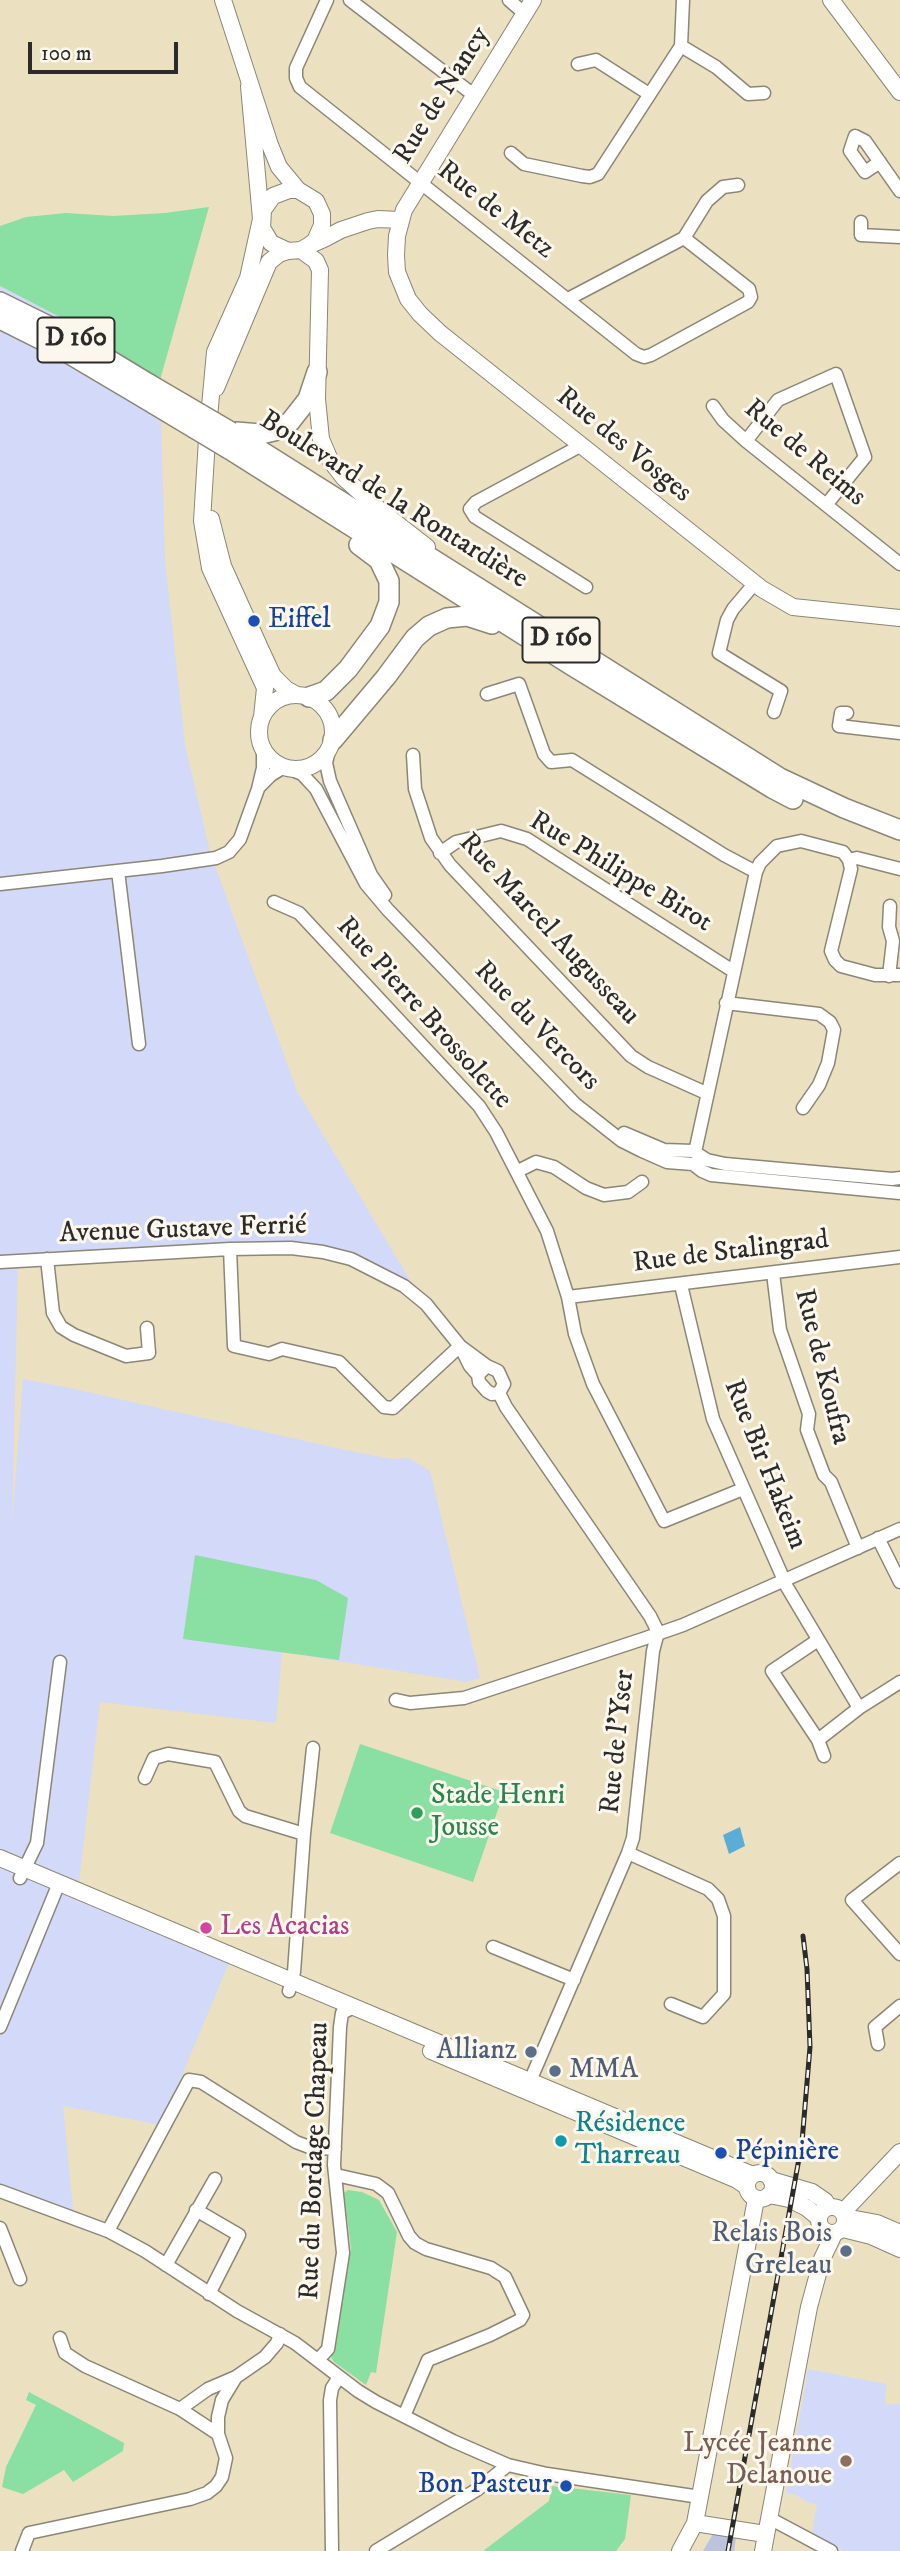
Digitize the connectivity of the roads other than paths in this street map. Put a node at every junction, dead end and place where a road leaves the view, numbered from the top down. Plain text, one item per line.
1 (223, 0) edge
2 (327, 0) edge
3 (351, 0) edge
4 (509, 0) edge
5 (683, 0) edge
6 (831, 0) edge
7 (528, 6) edge
8 (681, 46) junction
9 (578, 64) dead end
10 (249, 86) junction
11 (900, 92) edge
12 (764, 93) dead end
13 (649, 94) junction
14 (475, 96) junction
15 (511, 153) dead end
16 (880, 162) dead end
17 (420, 183) junction
18 (738, 185) dead end
19 (298, 190) junction
20 (900, 191) edge
21 (261, 219) junction
22 (861, 222) dead end
23 (355, 225) junction
24 (323, 226) junction
25 (398, 228) junction
26 (684, 237) junction
27 (900, 237) edge
28 (299, 249) junction
29 (320, 279) junction
30 (568, 299) junction
31 (0, 302) edge
32 (0, 319) edge
33 (317, 372) junction
34 (146, 391) junction
35 (211, 400) junction
36 (713, 406) dead end
37 (230, 440) junction
38 (746, 442) junction
39 (580, 446) junction
40 (273, 478) junction
41 (204, 479) junction
42 (826, 505) junction
43 (900, 564) edge
44 (469, 583) junction
45 (755, 583) junction
46 (586, 587) dead end
47 (900, 618) edge
48 (570, 665) junction
49 (487, 694) dead end
50 (302, 696) junction
51 (774, 712) dead end
52 (847, 713) dead end
53 (262, 717) junction
54 (900, 733) edge
55 (331, 745) junction
56 (263, 749) junction
57 (413, 755) dead end
58 (287, 768) junction
59 (258, 789) junction
60 (900, 830) edge
61 (900, 844) edge
62 (440, 853) junction
63 (849, 860) junction
64 (900, 869) edge
65 (118, 872) junction
66 (755, 872) junction
67 (0, 884) edge
68 (274, 902) dead end
69 (890, 906) dead end
70 (447, 971) junction
71 (733, 971) junction
72 (895, 975) edge
73 (726, 1003) junction
74 (139, 1044) dead end
75 (706, 1093) junction
76 (803, 1108) dead end
77 (692, 1154) junction
78 (517, 1171) junction
79 (900, 1178) edge
80 (642, 1182) dead end
81 (900, 1193) edge
82 (230, 1249) junction
83 (900, 1257) edge
84 (47, 1259) junction
85 (0, 1262) edge
86 (774, 1273) junction
87 (681, 1285) junction
88 (568, 1297) junction
89 (147, 1328) dead end
90 (460, 1346) junction
91 (483, 1371) junction
92 (499, 1393) junction
93 (743, 1489) junction
94 (900, 1529) edge
95 (878, 1538) junction
96 (858, 1548) junction
97 (785, 1580) junction
98 (900, 1582) edge
99 (658, 1632) junction
100 (818, 1640) junction
101 (60, 1662) dead end
102 (900, 1682) edge
103 (396, 1700) dead end
104 (859, 1708) junction
105 (818, 1740) junction
106 (313, 1748) dead end
107 (824, 1756) dead end
108 (145, 1778) dead end
109 (304, 1834) junction
110 (628, 1853) junction
111 (0, 1858) edge
112 (900, 1863) edge
113 (0, 1869) edge
114 (22, 1873) junction
115 (57, 1887) junction
116 (493, 1947) dead end
117 (900, 1954) edge
118 (574, 1980) junction
119 (291, 1986) junction
120 (671, 2004) dead end
121 (900, 2007) edge
122 (348, 2010) junction
123 (0, 2027) edge
124 (878, 2044) dead end
125 (530, 2081) junction
126 (511, 2085) junction
127 (335, 2149) junction
128 (900, 2152) edge
129 (882, 2169) junction
130 (336, 2175) junction
131 (215, 2179) dead end
132 (759, 2187) junction
133 (866, 2189) junction
134 (0, 2191) edge
135 (196, 2210) junction
136 (834, 2219) junction
137 (877, 2223) junction
138 (0, 2231) edge
139 (108, 2231) junction
140 (900, 2233) edge
141 (900, 2249) edge
142 (14, 2263) junction
143 (0, 2264) edge
144 (166, 2265) junction
145 (20, 2279) dead end
146 (209, 2294) junction
147 (280, 2334) junction
148 (60, 2338) dead end
149 (318, 2360) junction
150 (236, 2377) junction
151 (339, 2377) junction
152 (180, 2409) junction
153 (404, 2416) junction
154 (218, 2434) junction
155 (508, 2465) junction
156 (700, 2497) junction
157 (695, 2523) junction
158 (766, 2535) edge
159 (22, 2551) edge
160 (332, 2551) edge
161 (376, 2551) edge
162 (680, 2551) edge
163 (831, 2551) edge

1 - 10 street
2 - 17 street, Rue de Metz
3 - 14 street
4 - 7 street
5 - 8 street
6 - 11 street
7 - 14 street, Rue de Nancy
8 - 12 street
8 - 13 street
9 - 13 street
10 - 19 street
10 - 21 street
13 - 15 street
14 - 17 street, Rue de Nancy
16 - 20 street
17 - 25 street, Rue de Nancy
17 - 30 street, Rue de Metz
18 - 26 street
19 - 21 street
19 - 24 street
21 - 28 street
21 - 35 street
22 - 27 street
23 - 24 street
23 - 24 street
23 - 25 street
24 - 28 street
24 - 29 street
25 - 39 street, Rue des Vosges
26 - 30 street
26 - 30 street, Rue de Metz
28 - 29 street
28 - 35 street
29 - 33 street
31 - 34 main road, Boulevard de la Rontardière / D 160
32 - 34 main road, Boulevard de la Rontardière / D 160
33 - 37 main road
33 - 44 street
34 - 37 main road, Boulevard de la Rontardière / D 160, bridge
35 - 41 street
36 - 38 street, Rue de Reims
37 - 40 main road, Boulevard de la Rontardière / D 160
37 - 44 main road, Boulevard de la Rontardière / D 160
38 - 42 street, Rue de Reims
38 - 42 street
39 - 45 street, Rue des Vosges
39 - 46 street
40 - 48 main road, Boulevard de la Rontardière / D 160
40 - 50 main road
41 - 50 street
41 - 53 street
42 - 43 street, Rue de Reims
44 - 60 main road, Boulevard de la Rontardière / D 160
45 - 47 street, Rue des Vosges
45 - 51 street
48 - 55 main road
48 - 61 main road, Boulevard de la Rontardière / D 160
49 - 66 street
50 - 53 street
50 - 55 street
52 - 54 street
53 - 56 street
55 - 58 street
55 - 70 street, Rue du Vercors
56 - 58 street
56 - 59 street
57 - 62 street, Rue Marcel Augusseau
58 - 59 street
58 - 70 street, Rue du Vercors
59 - 65 street
62 - 71 street, Rue Philippe Birot
62 - 75 street, Rue Marcel Augusseau
63 - 64 street
63 - 66 street
63 - 72 street
65 - 67 street
65 - 74 street
66 - 71 street
68 - 78 street, Rue Pierre Brossolette
69 - 72 street
70 - 77 street, Rue du Vercors
71 - 73 street
73 - 75 street
73 - 76 street
75 - 77 street
77 - 79 street, Rue du Vercors
77 - 81 street, Rue du Vercors
78 - 80 street
78 - 88 street, Rue Pierre Brossolette
82 - 84 street, Avenue Gustave Ferrié
82 - 90 street, Avenue Gustave Ferrié
82 - 90 street
83 - 86 street, Rue de Stalingrad
84 - 85 street, Avenue Gustave Ferrié
84 - 89 street
86 - 87 street, Rue de Stalingrad
86 - 96 street, Rue de Koufra
87 - 88 street, Rue de Stalingrad
87 - 93 street, Rue Bir Hakeim
88 - 93 street, Rue Pierre Brossolette
90 - 91 street, Avenue Gustave Ferrié
91 - 92 street
91 - 92 street
92 - 99 street
93 - 97 street, Rue Bir Hakeim
94 - 95 street
95 - 96 street
95 - 98 street
96 - 97 street
97 - 99 street
97 - 100 street, Rue Bir Hakeim
99 - 103 street
99 - 110 street, Rue de l’Yser
100 - 104 street, Rue Bir Hakeim
100 - 105 street
101 - 114 street
102 - 104 street
104 - 105 street
105 - 107 street
106 - 109 street
108 - 109 street
109 - 119 street
110 - 118 street, Rue de l’Yser
110 - 120 street
111 - 114 street
112 - 117 street
113 - 114 street
114 - 115 street
115 - 119 street
115 - 123 street
116 - 118 street
118 - 125 street, Rue de l’Yser
119 - 122 street
121 - 124 street
122 - 125 street
122 - 126 street
122 - 127 street, Rue du Bordage Chapeau
125 - 126 street
125 - 132 street
126 - 132 street
127 - 130 street, Rue du Bordage Chapeau
127 - 139 street
128 - 129 street
129 - 133 street
129 - 136 street
130 - 149 street, Rue du Bordage Chapeau
130 - 153 street
131 - 135 street
132 - 136 street
132 - 156 street
133 - 136 street
133 - 137 street
134 - 139 street
135 - 144 street
135 - 146 street
136 - 137 street
136 - 141 street
136 - 158 street
137 - 140 street
138 - 142 street
139 - 144 street
142 - 143 street
142 - 145 street
144 - 146 street
146 - 147 street
147 - 149 street
147 - 150 street
148 - 152 street
149 - 151 street
150 - 152 street
150 - 154 street
151 - 153 street
151 - 160 street
152 - 154 street
153 - 155 street
154 - 159 street
155 - 156 street
155 - 161 street
156 - 157 street
157 - 158 street
157 - 162 street
158 - 163 street

